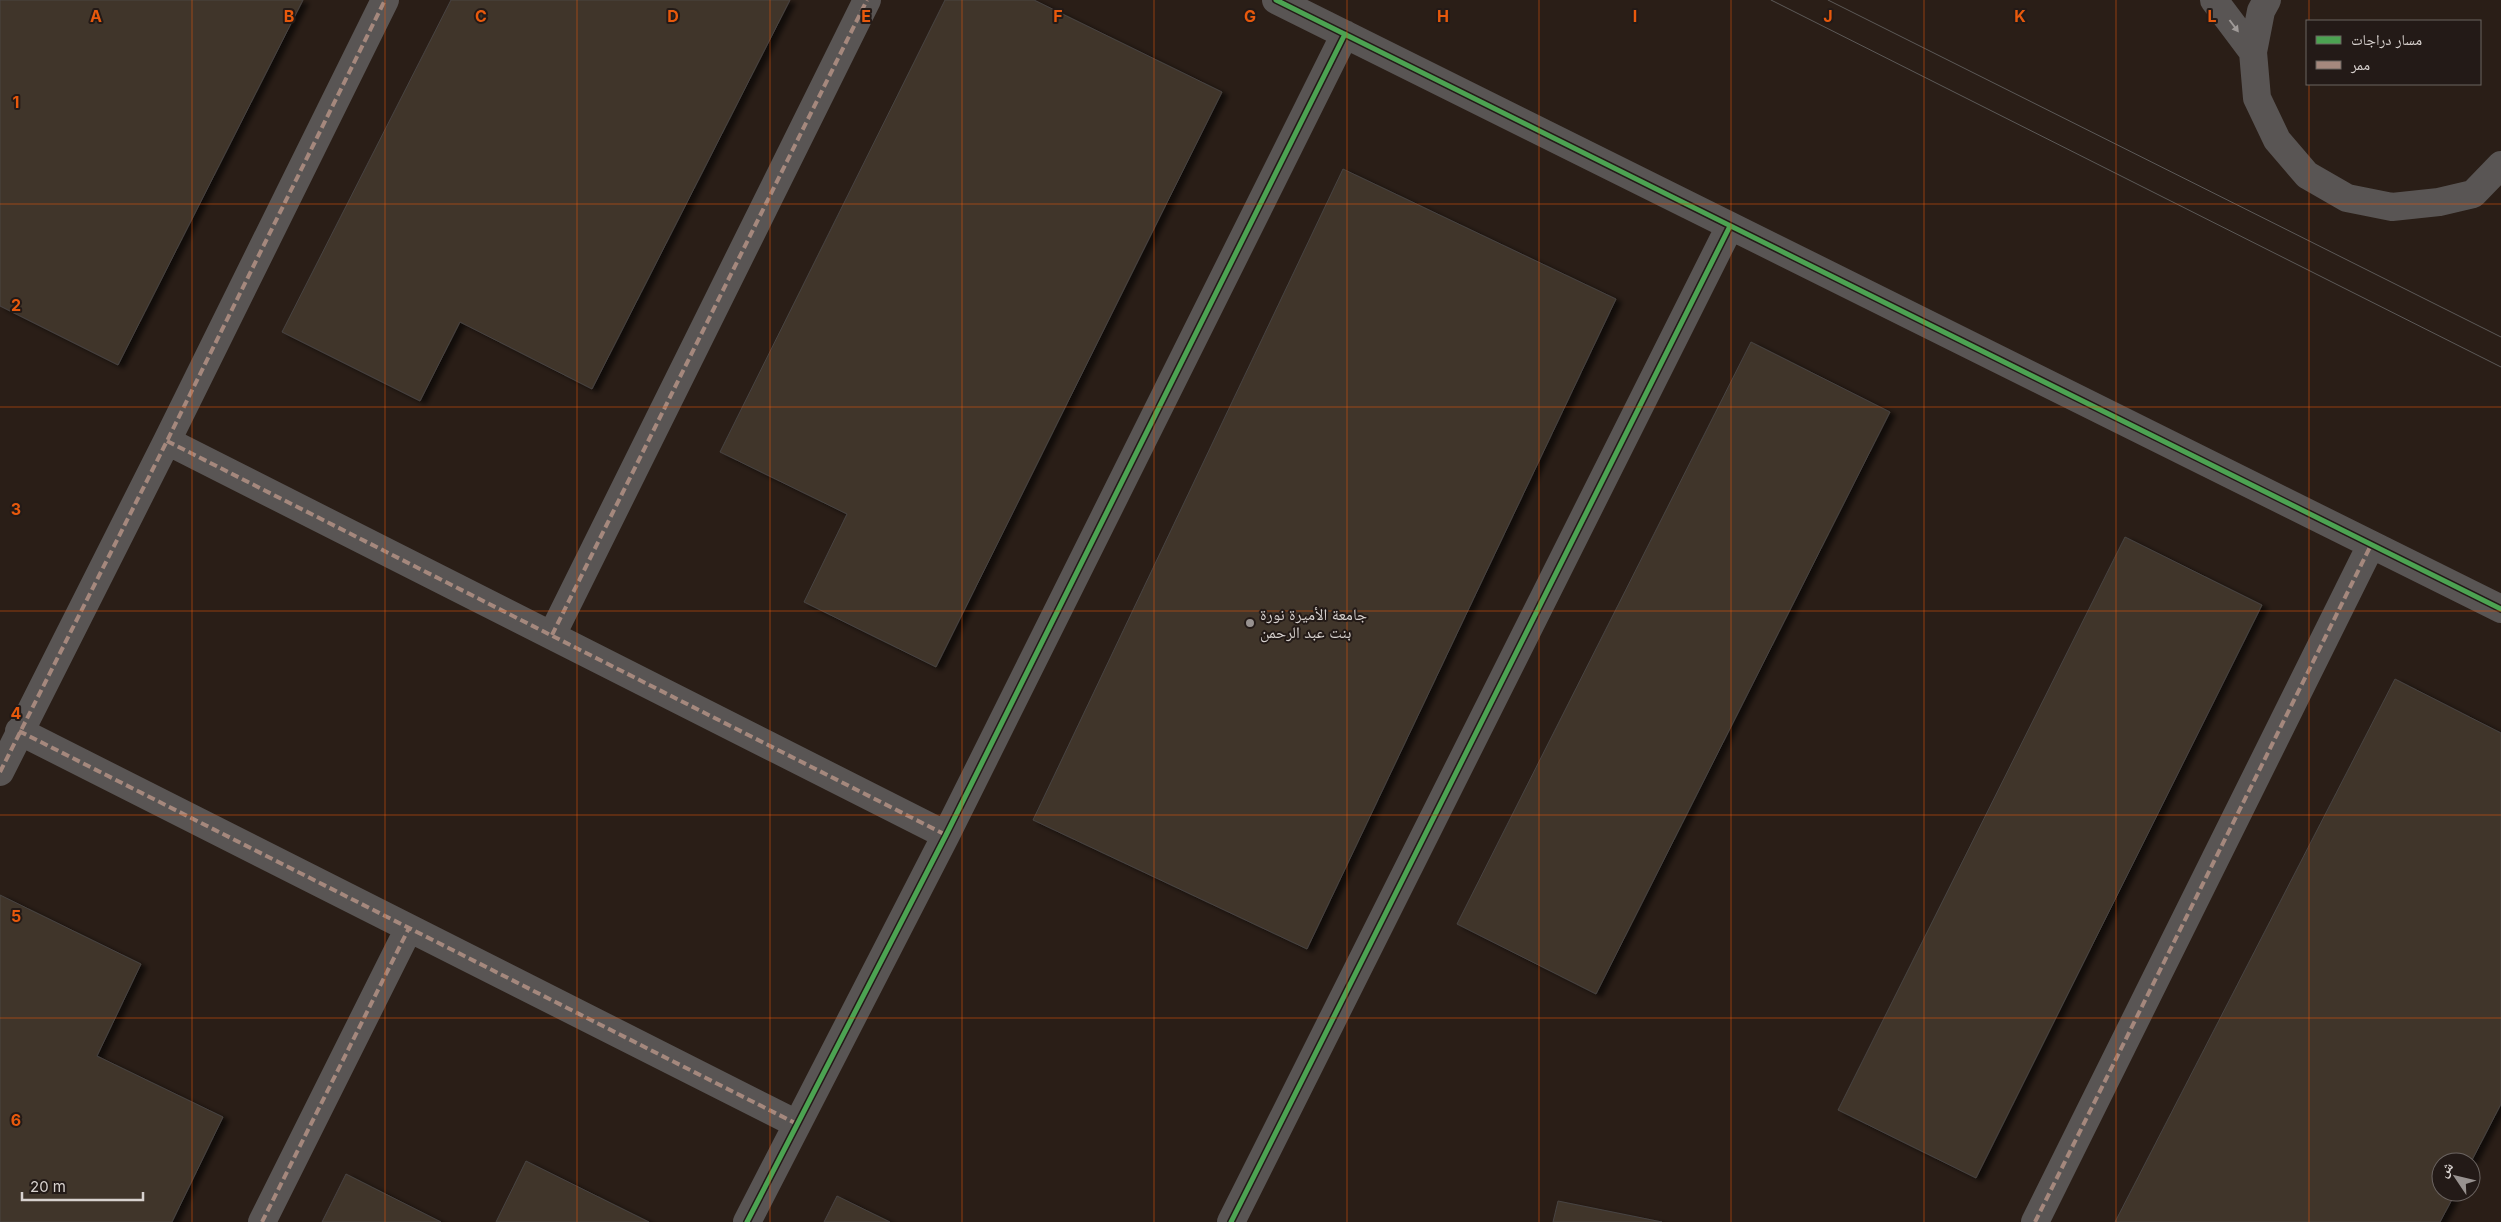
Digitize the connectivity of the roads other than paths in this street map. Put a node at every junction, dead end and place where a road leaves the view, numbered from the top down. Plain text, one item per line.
1 (386, 0) edge
2 (867, 0) edge
3 (1276, 0) edge
4 (2214, 0) edge
5 (2267, 0) edge
6 (1345, 34) junction
7 (2253, 52) junction
8 (2501, 165) edge
9 (2501, 187) edge
10 (2473, 194) junction
11 (1730, 226) junction
12 (167, 441) junction
13 (2371, 545) junction
14 (2501, 610) edge
15 (552, 635) junction
16 (20, 732) junction
17 (0, 772) edge
18 (946, 835) junction
19 (409, 928) junction
20 (797, 1124) junction
21 (262, 1222) edge
22 (747, 1222) edge
23 (1231, 1222) edge
24 (2036, 1222) edge

1 - 12 street
2 - 15 street
3 - 6 street
4 -> 7 street
5 - 7 street
6 - 11 street
6 - 18 street
7 - 10 street
8 - 10 street
9 - 10 street
11 - 13 street
11 - 23 street
12 - 15 street
12 - 16 street
13 - 14 street
13 - 24 street
15 - 18 street
16 - 17 street
16 - 19 street
18 - 20 street
19 - 20 street
19 - 21 street
20 - 22 street

